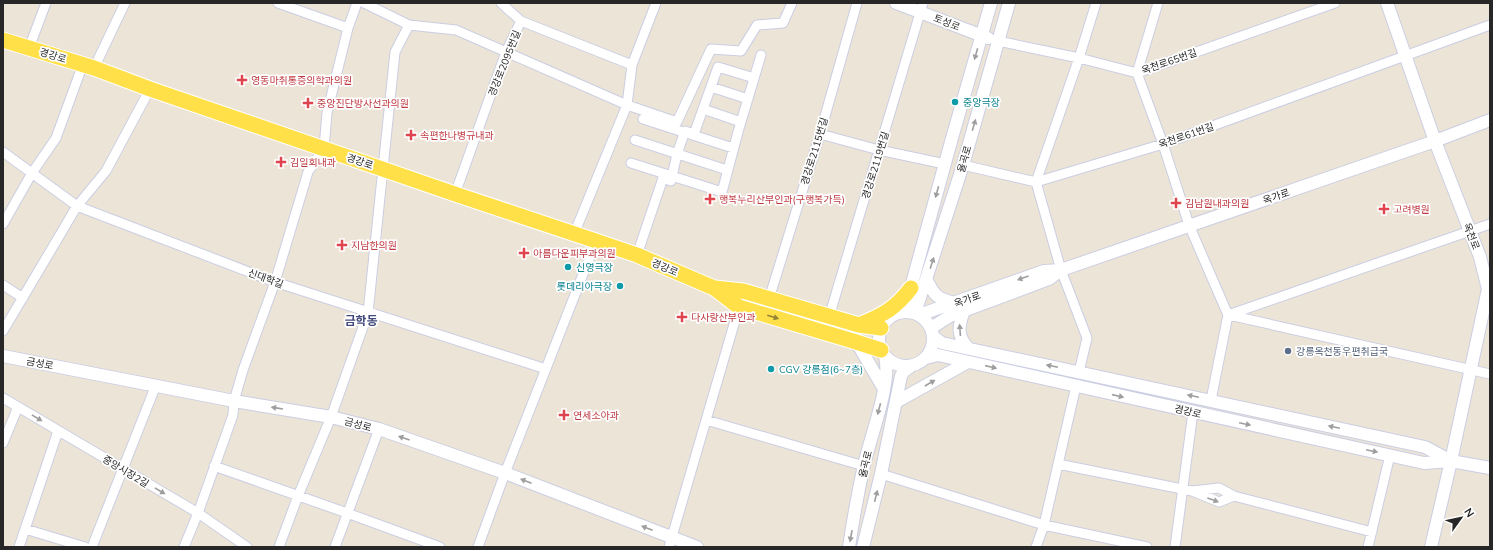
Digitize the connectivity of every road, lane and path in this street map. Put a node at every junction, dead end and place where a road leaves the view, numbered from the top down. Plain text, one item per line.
1 (46, 3) edge
2 (125, 3) edge
3 (278, 3) edge
4 (357, 3) edge
5 (364, 3) edge
6 (501, 3) edge
7 (656, 3) edge
8 (792, 3) edge
9 (857, 3) edge
10 (896, 3) edge
11 (991, 3) edge
12 (1009, 3) edge
13 (1096, 3) edge
14 (1158, 3) edge
15 (1335, 3) edge
16 (1387, 3) edge
17 (922, 8) edge
18 (521, 21) junction
19 (409, 25) junction
20 (1490, 25) edge
21 (348, 28) junction
22 (982, 36) junction
23 (3, 40) edge
24 (998, 41) junction
25 (29, 48) junction
26 (506, 52) junction
27 (761, 56) dead end
28 (1406, 56) junction
29 (1079, 58) junction
30 (632, 65) junction
31 (89, 66) junction
32 (1137, 72) junction
33 (754, 78) junction
34 (711, 87) junction
35 (150, 89) junction
36 (748, 99) junction
37 (627, 105) junction
38 (702, 109) junction
39 (643, 119) dead end
40 (1490, 120) edge
41 (741, 122) junction
42 (685, 132) junction
43 (820, 134) junction
44 (635, 140) dead end
45 (1435, 141) junction
46 (1163, 144) junction
47 (324, 148) junction
48 (733, 148) junction
49 (879, 150) junction
50 (3, 152) edge
51 (677, 154) junction
52 (631, 163) dead end
53 (945, 164) junction
54 (963, 164) junction
55 (382, 169) junction
56 (727, 170) junction
57 (32, 173) junction
58 (672, 176) junction
59 (1036, 182) junction
60 (455, 194) junction
61 (77, 206) junction
62 (3, 224) edge
63 (1490, 224) edge
64 (1189, 225) junction
65 (1470, 231) junction
66 (574, 234) junction
67 (596, 240) junction
68 (637, 255) junction
69 (1061, 270) junction
70 (926, 279) junction
71 (275, 282) junction
72 (3, 285) edge
73 (714, 288) junction
74 (911, 288) junction
75 (1489, 289) edge
76 (23, 298) junction
77 (769, 299) junction
78 (739, 307) junction
79 (959, 307) junction
80 (902, 312) junction
81 (368, 313) junction
82 (917, 314) junction
83 (1228, 315) junction
84 (829, 317) junction
85 (859, 325) junction
86 (881, 328) junction
87 (3, 331) edge
88 (932, 333) junction
89 (853, 340) junction
90 (968, 348) junction
91 (883, 354) junction
92 (3, 356) edge
93 (926, 358) junction
94 (968, 362) junction
95 (910, 367) junction
96 (546, 369) junction
97 (1470, 369) junction
98 (1079, 372) junction
99 (1490, 374) edge
100 (156, 385) junction
101 (1076, 386) junction
102 (884, 390) junction
103 (3, 398) edge
104 (1211, 400) junction
105 (234, 401) junction
106 (896, 402) junction
107 (18, 407) junction
108 (1193, 412) junction
109 (331, 417) junction
110 (706, 420) junction
111 (379, 429) junction
112 (58, 431) junction
113 (3, 443) edge
114 (1390, 455) junction
115 (1451, 461) junction
116 (1058, 464) junction
117 (214, 466) junction
118 (864, 466) junction
119 (1490, 468) edge
120 (123, 469) junction
121 (505, 473) junction
122 (881, 474) junction
123 (1188, 490) junction
124 (298, 496) junction
125 (1234, 496) junction
126 (347, 513) junction
127 (198, 514) junction
128 (1044, 525) junction
129 (25, 529) junction
130 (1372, 532) junction
131 (670, 542) edge
132 (19, 547) edge
133 (85, 547) edge
134 (92, 547) edge
135 (184, 547) edge
136 (247, 547) edge
137 (279, 547) edge
138 (335, 547) edge
139 (440, 547) edge
140 (478, 547) edge
141 (697, 547) edge
142 (849, 547) edge
143 (863, 547) edge
144 (1036, 547) edge
145 (1147, 547) edge
146 (1175, 547) edge
147 (1368, 547) edge
148 (1431, 547) edge

1 - 25 street
2 - 31 street
3 - 21 street
4 - 21 street
5 - 19 street
6 - 18 street
7 - 30 street
8 - 37 street
9 - 43 street, 경강로2115번길
10 - 17 street, 토성로
11 - 22 street
12 - 24 street, 율곡로
13 - 29 street
14 - 32 street
15 - 32 street, 옥천로65번길
16 - 28 street, 옥천로
17 - 22 street, 토성로
17 - 49 street, 경강로2119번길
18 - 26 street, 경강로2095번길
18 - 30 street, 경강로2095번길
19 - 26 street
19 - 55 street
20 - 28 street, 옥천로61번길
21 - 47 street
22 - 24 street, 토성로
22 -> 53 street
23 - 25 main road, 경강로
24 - 29 street, 옥천로65번길
54 -> 24 street, 율곡로
25 - 31 main road, 경강로
26 - 37 street
26 - 60 street, 경강로2095번길
27 - 33 street
28 - 45 street, 옥천로
28 - 46 street, 옥천로61번길
29 - 32 street, 옥천로65번길
29 - 59 street
30 - 37 street
31 - 35 main road, 경강로
31 - 57 street
32 - 46 street
33 - 34 street
33 - 36 street
34 - 36 street
34 - 38 street
35 - 47 main road, 경강로
35 - 61 street
36 - 41 street
37 - 66 street
38 - 41 street
38 - 42 street
39 - 42 street
40 - 45 street, 옥가로
41 - 48 street
42 - 48 street
42 - 51 street
43 - 49 street
43 - 77 street, 경강로2115번길
44 - 51 street
45 - 64 street, 옥가로
45 - 65 street, 옥천로
46 - 59 street, 옥천로61번길
46 - 64 street
47 - 55 main road, 경강로
47 - 71 street
48 - 56 street
49 - 53 street
49 - 84 street, 경강로2119번길
50 - 57 street, 신대학길
51 - 56 street
51 - 58 street
52 - 58 street
53 -> 74 street
54 - 59 street
70 -> 54 street, 율곡로
55 - 60 main road, 경강로
55 - 81 street
56 - 58 street
57 - 61 street, 신대학길
57 - 62 street
58 - 68 street
59 - 69 street
60 - 66 main road, 경강로
61 - 71 street, 신대학길
61 - 76 street
63 - 65 street
64 - 69 street, 옥가로
64 - 83 street
65 - 75 street, 옥천로
65 - 83 street
66 - 67 main road, 경강로
67 - 68 main road, 경강로
67 - 96 street
68 - 73 main road, 경강로
69 - 79 street, 옥가로
69 - 98 street
70 - 79 street
70 - 82 street, 율곡로
71 - 81 street, 신대학길
71 - 105 street
72 - 76 street
73 - 77 main road, 경강로
73 - 78 main road, 경강로
74 - 80 street
74 - 85 main road
75 - 97 street, 옥천로
76 - 87 street
77 - 84 main road, 경강로
78 -> 89 main road, 경강로
78 - 110 street
79 - 82 street, 옥가로
79 - 88 street, 옥가로
90 -> 79 street
80 - 82 street
80 - 86 street
81 - 96 street, 신대학길
81 - 109 street
82 - 88 street
83 - 97 street
83 - 104 street
84 - 85 main road, 경강로
85 - 86 main road, 경강로
86 - 91 street
88 - 90 street, 경강로
88 - 93 street
89 - 91 main road, 경강로
89 - 102 street
98 -> 90 street, 경강로
91 - 95 street
91 - 102 street, 율곡로
92 - 100 street, 금성로
93 - 94 street, 경강로
93 - 95 street
94 -> 101 street, 경강로
106 -> 94 street
95 - 106 street, 율곡로
96 - 121 street
97 - 99 street
97 - 115 street, 옥천로
104 -> 98 street, 경강로
100 - 105 street, 금성로
100 - 120 street
101 -> 108 street, 경강로
101 - 116 street
102 -> 118 street, 율곡로
103 - 107 street, 중앙시장2길
115 -> 104 street, 경강로
109 -> 105 street, 금성로
105 - 117 street
106 - 122 street, 율곡로
107 -> 112 street, 중앙시장2길
107 - 113 street
108 -> 114 street, 경강로
108 - 123 street
109 - 111 street, 금성로
109 - 124 street
110 - 118 street
110 - 131 street
121 -> 111 street, 금성로
111 - 126 street
112 - 120 street, 중앙시장2길
112 - 129 street
114 - 115 street, 경강로
114 - 130 street
115 - 119 street, 경강로
115 - 148 street, 옥천로
116 - 123 street
116 - 128 street
117 - 124 street
117 - 127 street
118 -> 142 street, 율곡로
120 -> 127 street, 중앙시장2길
120 - 134 street
131 -> 121 street, 금성로
121 - 140 street
122 - 128 street
143 -> 122 street, 율곡로
123 - 125 street
123 -> 125 street
123 - 146 street
124 - 126 street
124 - 137 street
125 - 130 street
126 - 138 street
126 - 139 street
127 - 135 street
127 - 136 street, 중앙시장2길
128 - 144 street
128 - 145 street
129 - 132 street
129 - 133 street
130 - 147 street
131 - 141 street, 금성로

